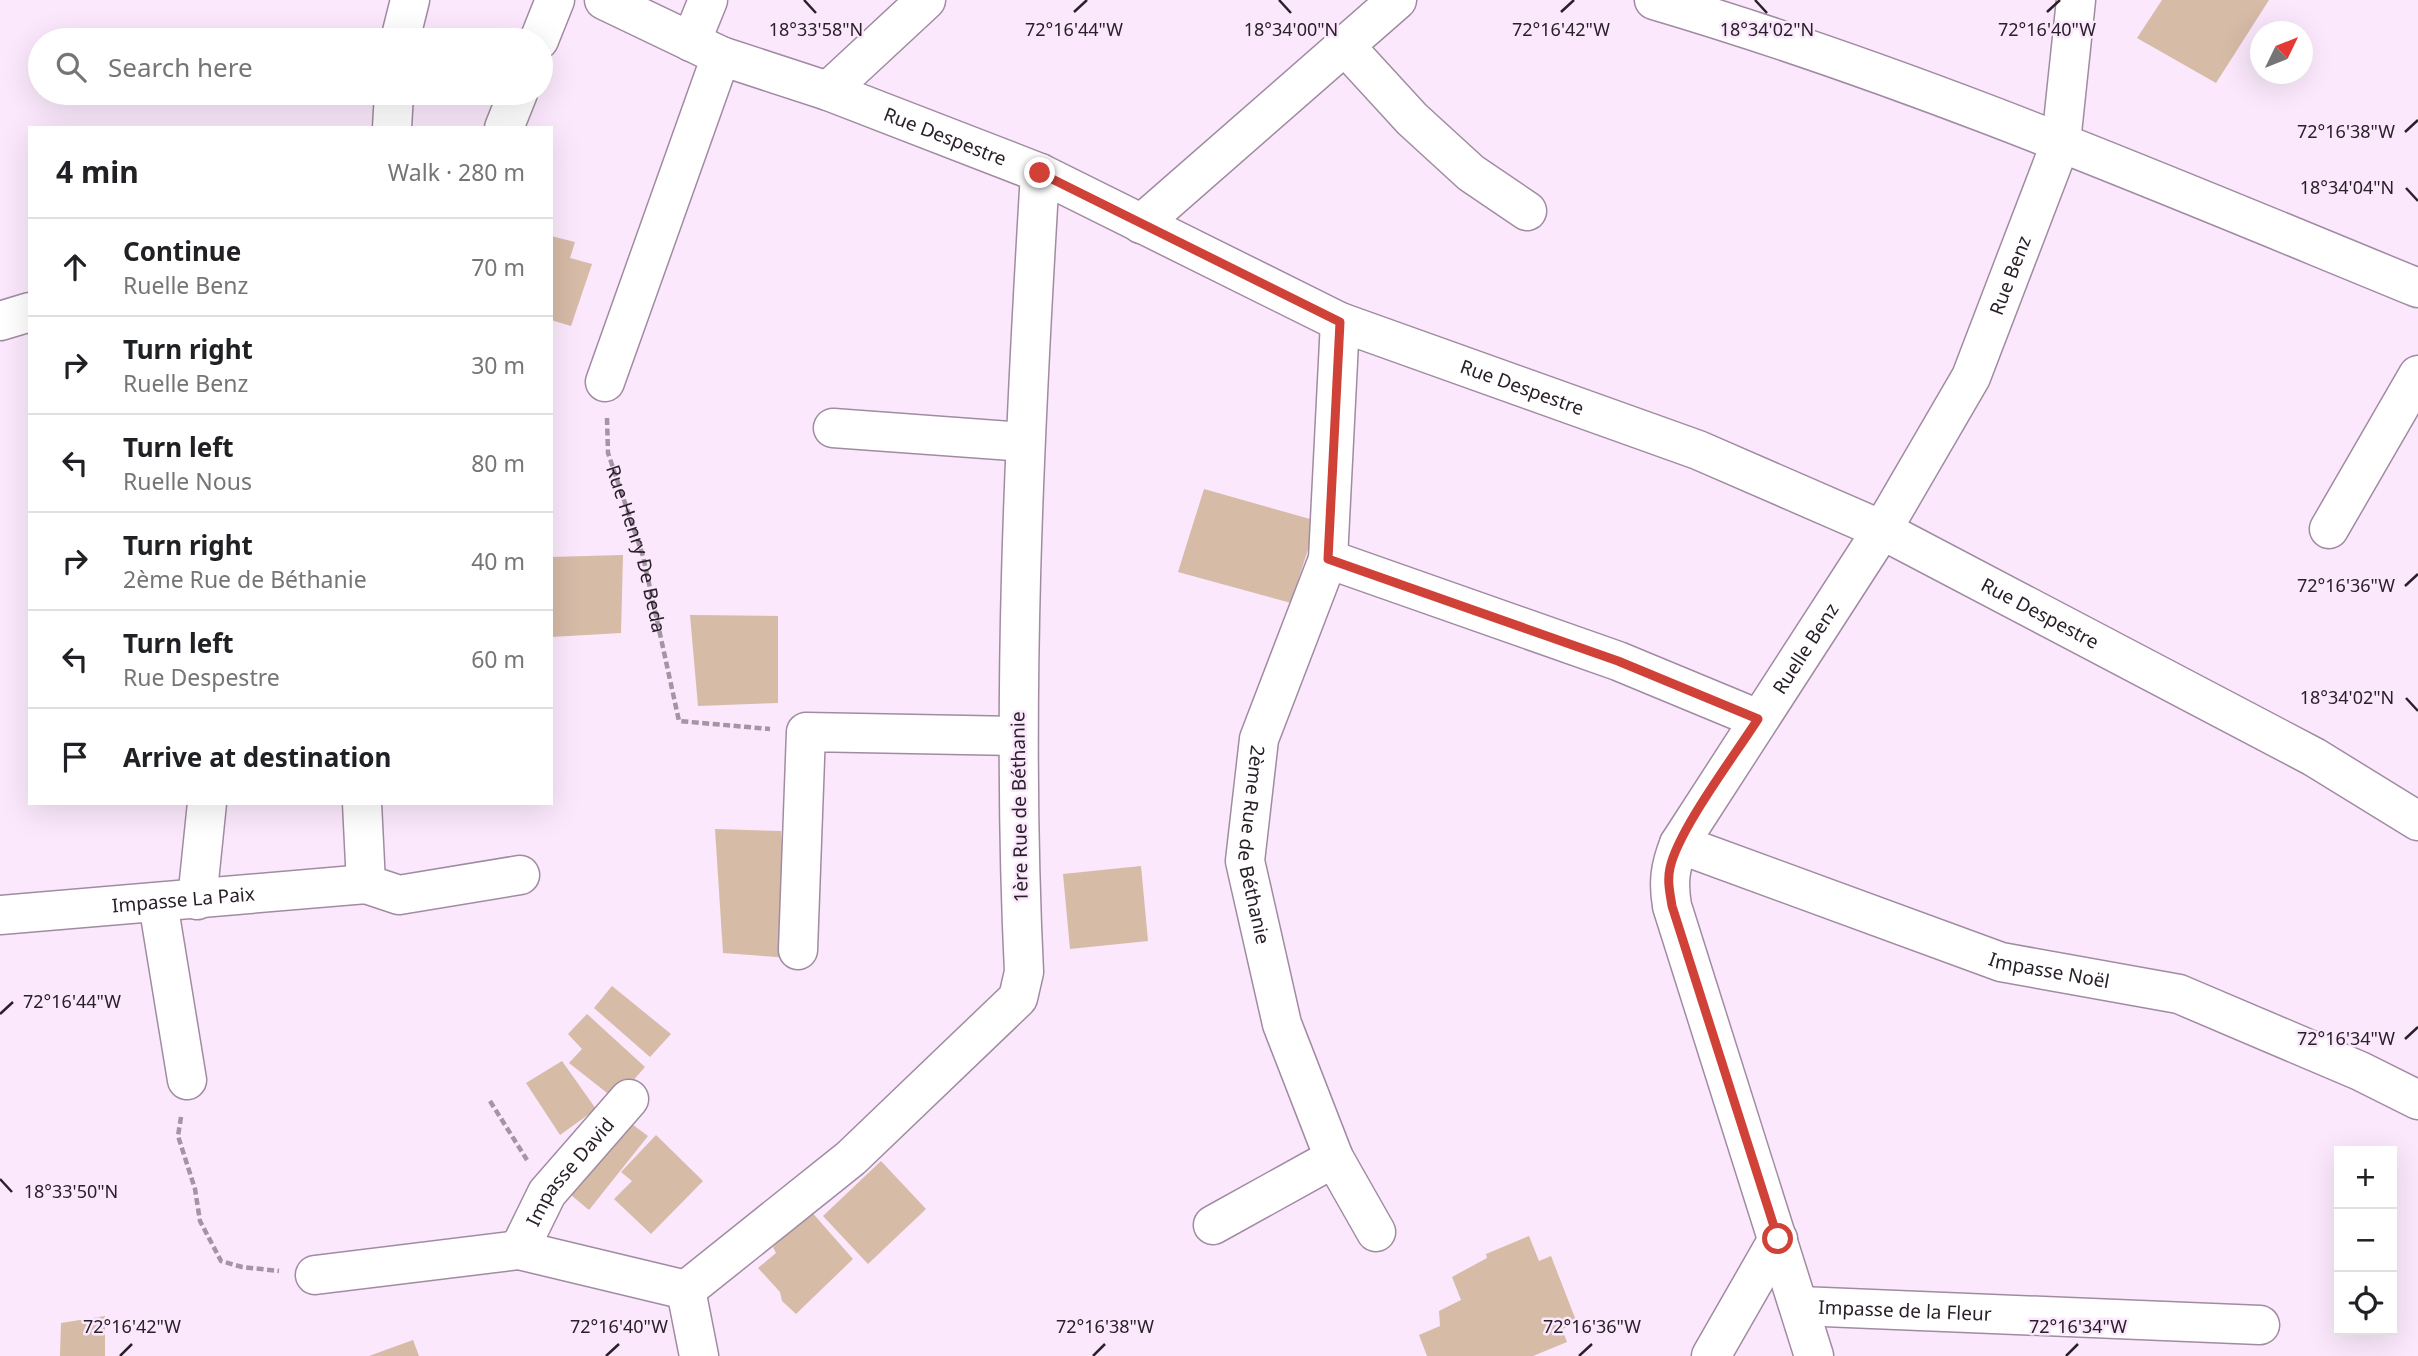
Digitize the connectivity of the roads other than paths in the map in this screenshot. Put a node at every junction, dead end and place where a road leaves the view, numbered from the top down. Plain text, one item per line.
1 (410, 0) edge
2 (555, 0) edge
3 (604, 0) edge
4 (708, 0) edge
5 (926, 0) edge
6 (1397, 0) edge
7 (1654, 0) edge
8 (2076, 0) edge
9 (403, 28) edge
10 (544, 28) edge
11 (1345, 46) junction
12 (706, 49) junction
13 (828, 91) junction
14 (393, 105) edge
15 (513, 105) edge
16 (392, 126) edge
17 (505, 126) edge
18 (2061, 142) junction
19 (1040, 173) junction
20 (1527, 211) dead end
21 (1141, 224) junction
22 (2418, 288) edge
23 (28, 313) edge
24 (0, 321) edge
25 (1340, 322) junction
26 (2418, 375) edge
27 (605, 382) road end
28 (833, 428) dead end
29 (1024, 442) junction
30 (2329, 529) dead end
31 (1882, 530) junction
32 (1328, 559) junction
33 (1758, 719) junction
34 (1017, 736) junction
35 (207, 805) edge
36 (362, 805) edge
37 (2418, 821) edge
38 (1679, 844) junction
39 (520, 875) dead end
40 (366, 884) junction
41 (197, 900) junction
42 (158, 902) junction
43 (0, 915) edge
44 (798, 950) dead end
45 (187, 1080) road end
46 (629, 1099) dead end
47 (2418, 1100) edge
48 (1334, 1158) junction
49 (1213, 1225) dead end
50 (1376, 1232) dead end
51 (1778, 1239) junction
52 (519, 1250) junction
53 (315, 1275) road end
54 (686, 1290) junction
55 (1800, 1307) junction
56 (2260, 1325) dead end
57 (699, 1356) edge
58 (1711, 1356) edge
59 (1814, 1356) edge

1 - 9 street
2 - 10 street
3 - 12 street, Rue Despestre
4 - 12 street
5 - 13 street
6 - 11 street
7 - 18 street
8 - 18 street, Rue Benz
11 - 20 street
11 - 21 street
12 - 13 street, Rue Despestre
12 - 27 street
13 - 19 street, Rue Despestre
14 - 16 street
15 - 17 street
18 - 22 street
18 - 31 street, Rue Benz
19 - 21 street, Rue Despestre
19 - 29 street, 1ère Rue de Béthanie
21 - 25 street, Rue Despestre
23 - 24 street
25 - 31 street, Rue Despestre
25 - 32 street, 2ème Rue de Béthanie
26 - 30 street
28 - 29 street
29 - 34 street, 1ère Rue de Béthanie
31 - 33 street, Ruelle Benz
31 - 37 street, Rue Despestre
32 - 33 street
32 - 48 street, 2ème Rue de Béthanie
33 - 38 street, Ruelle Benz
34 - 44 street
34 - 54 street, 1ère Rue de Béthanie
35 - 41 street
36 - 40 street
38 - 47 street, Impasse Noël
38 - 51 street, Ruelle Benz
39 - 40 street
40 - 41 street, Impasse La Paix
41 - 42 street, Impasse La Paix
42 - 43 street, Impasse La Paix
42 - 45 street
46 - 52 street, Impasse David
48 - 49 street
48 - 50 street, 2ème Rue de Béthanie
51 - 55 street, Ruelle Benz
51 - 58 street
52 - 53 street
52 - 54 street
54 - 57 street
55 - 56 street, Impasse de la Fleur
55 - 59 street, Ruelle Benz

